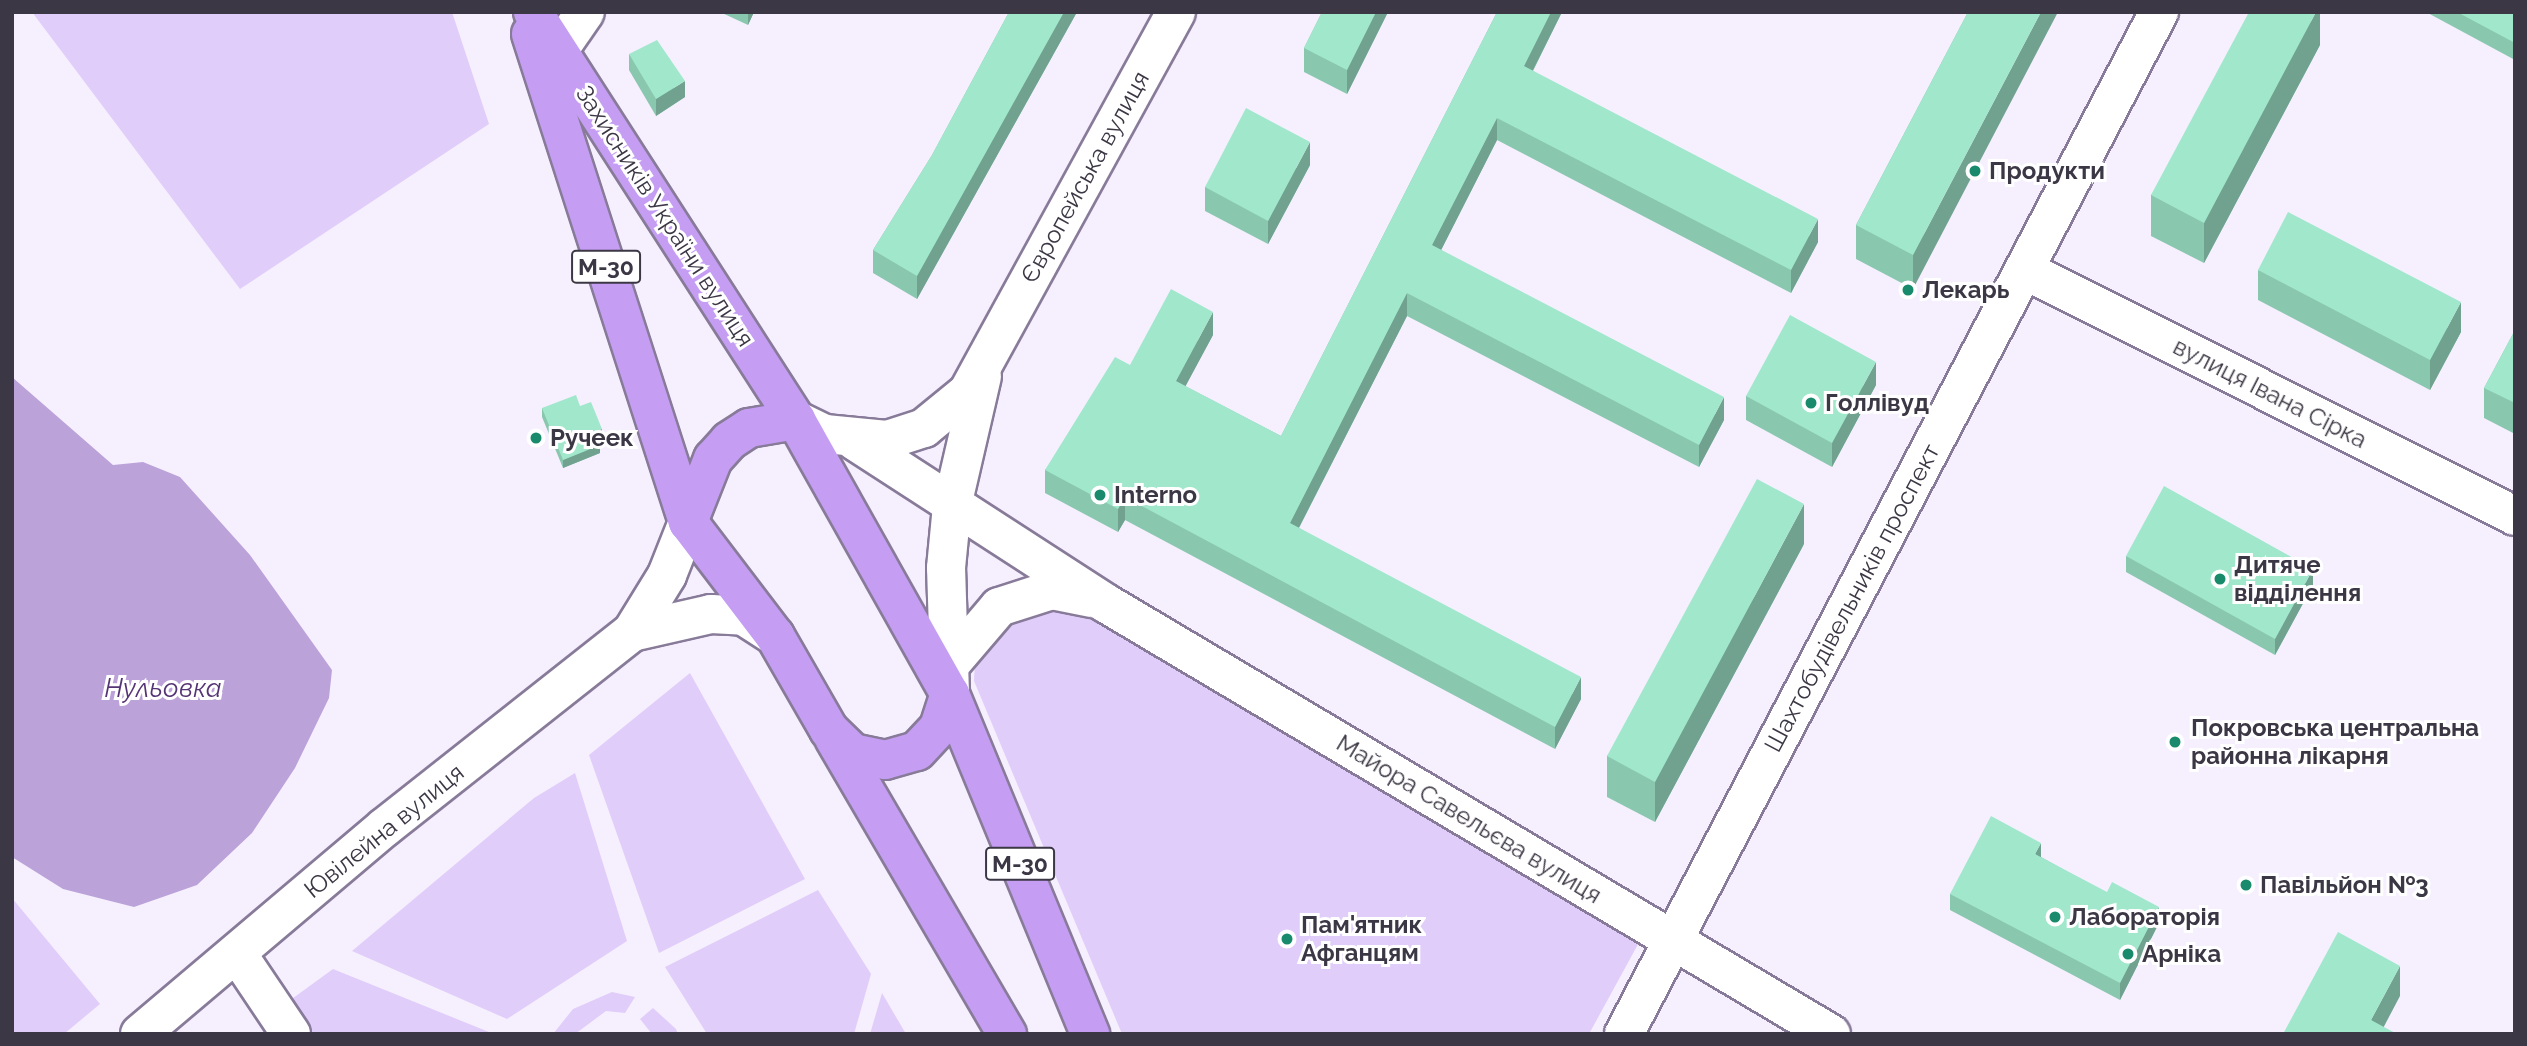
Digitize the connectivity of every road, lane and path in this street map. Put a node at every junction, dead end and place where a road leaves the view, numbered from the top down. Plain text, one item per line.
1 (523, 12) edge
2 (533, 12) edge
3 (585, 12) edge
4 (1176, 12) edge
5 (2159, 12) edge
6 (558, 51) junction
7 (2025, 270) junction
8 (994, 341) junction
9 (796, 420) junction
10 (856, 441) junction
11 (952, 506) junction
12 (2515, 516) edge
13 (688, 522) junction
14 (1107, 604) junction
15 (632, 632) junction
16 (775, 636) junction
17 (949, 681) junction
18 (830, 730) junction
19 (1675, 940) junction
20 (237, 955) junction
21 (140, 1034) edge
22 (291, 1034) edge
23 (1007, 1034) edge
24 (1090, 1034) edge
25 (1624, 1034) edge
26 (1832, 1034) edge

1 - 13 highway, Захисників України вулиця / М-30
2 - 6 highway, Захисників України вулиця / М-30
3 - 6 street
4 - 8 street, Європейська вулиця
5 - 7 street, Шахтобудівельників проспект
6 - 9 highway, Захисників України вулиця / М-30
7 - 12 street, вулиця Івана Сірка
7 - 19 street, Шахтобудівельників проспект
8 - 10 street, Європейська вулиця
8 - 11 street, Європейська вулиця
9 - 10 street
9 - 13 highway
9 - 17 highway, М-30
10 - 11 street, Майора Савельєва вулиця
11 - 14 street, Майора Савельєва вулиця
11 - 17 street, Європейська вулиця
13 - 15 street, Ювілейна вулиця
13 - 16 highway, М-30
14 - 17 street, Майора Савельєва вулиця
14 - 19 street, Майора Савельєва вулиця
15 - 16 street, Ювілейна вулиця
15 - 20 street, Ювілейна вулиця
16 - 18 highway, М-30
17 - 18 highway
17 - 24 highway, М-30
18 - 23 highway, М-30
19 - 25 street, Шахтобудівельників проспект
19 - 26 street, Майора Савельєва вулиця
20 - 21 street, Ювілейна вулиця
20 - 22 street

